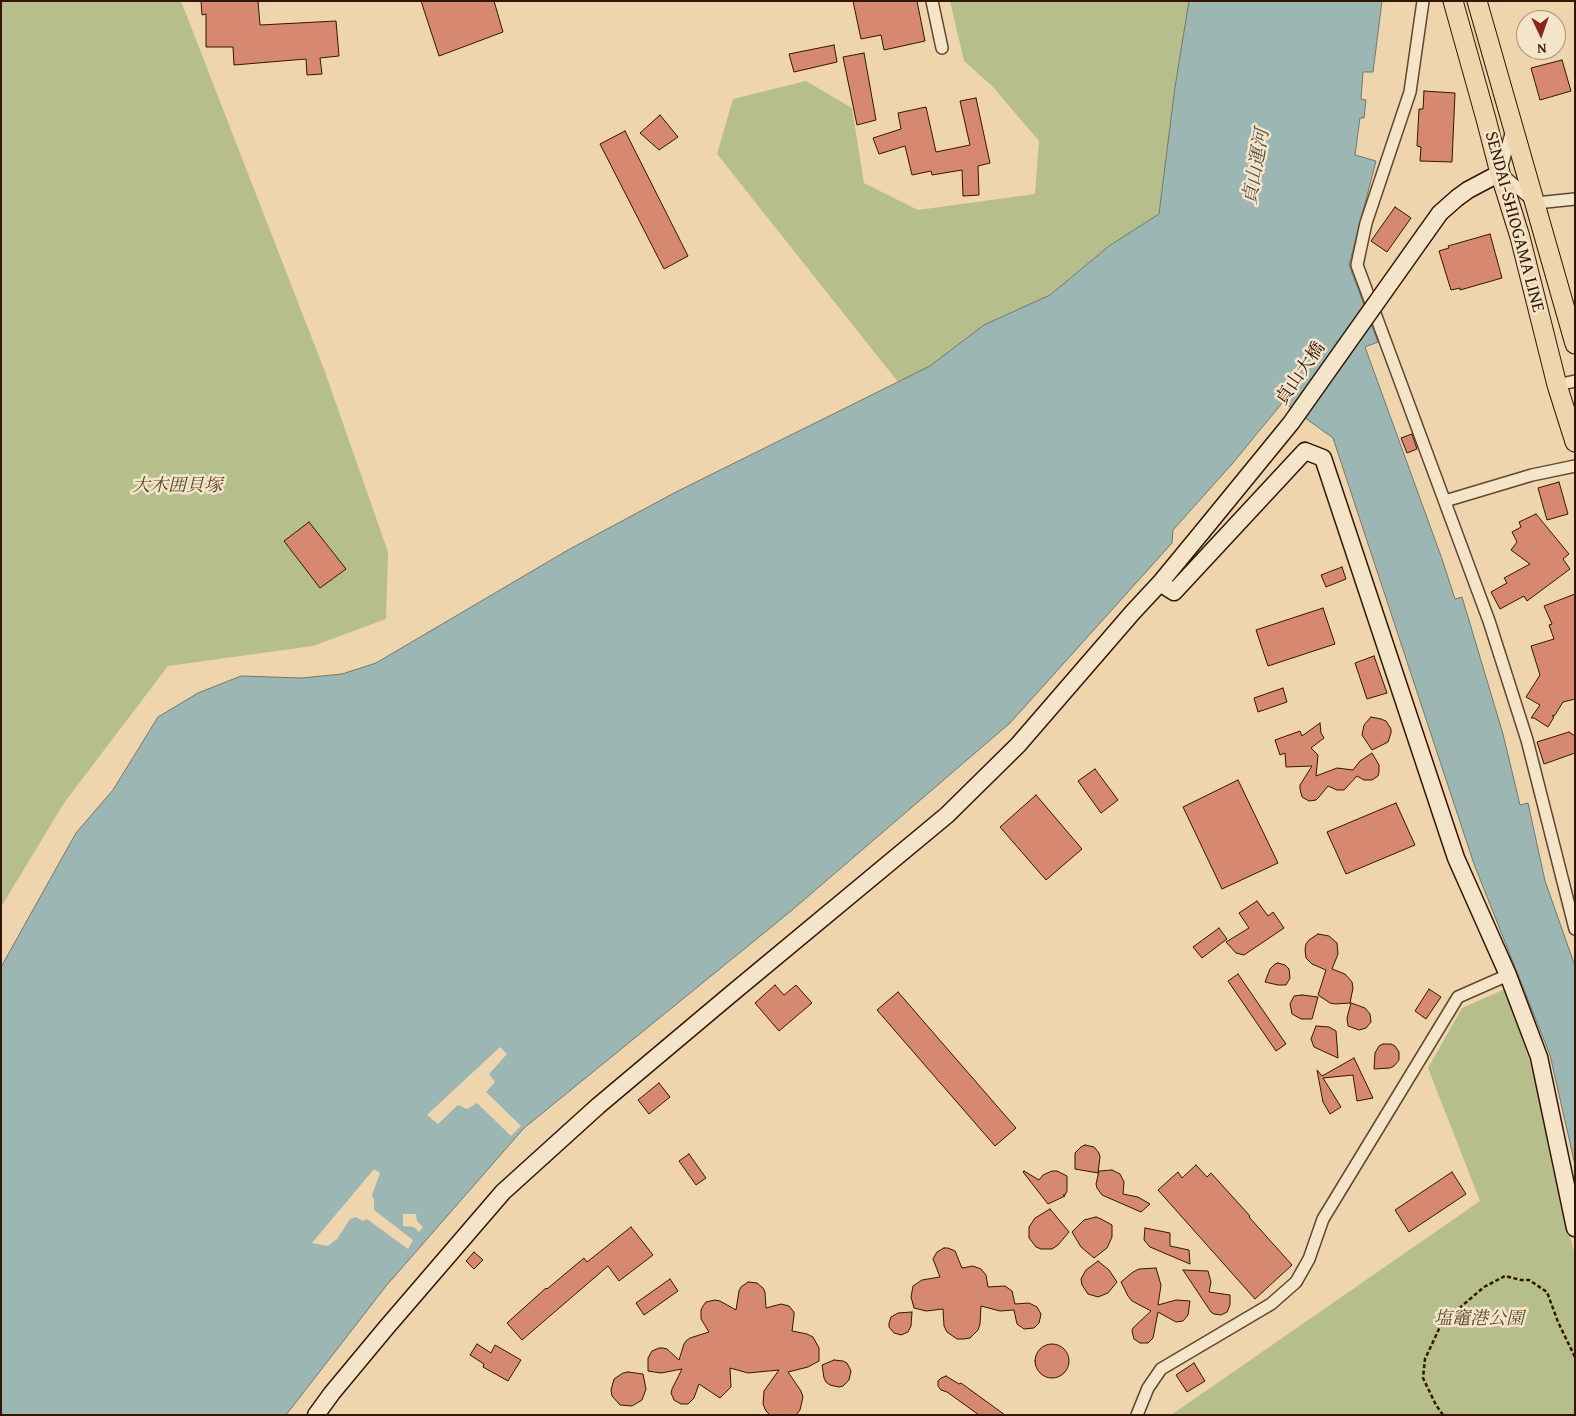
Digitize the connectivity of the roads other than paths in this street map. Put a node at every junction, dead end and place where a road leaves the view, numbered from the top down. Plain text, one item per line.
1 (932, 1) edge
2 (1423, 1) edge
3 (1453, 1) edge
4 (1477, 1) edge
5 (942, 48) dead end
6 (1512, 128) junction
7 (1500, 173) junction
8 (1575, 199) edge
9 (1536, 203) junction
10 (1575, 344) edge
11 (1566, 383) edge
12 (1575, 442) edge
13 (1575, 466) edge
14 (1445, 502) junction
15 (1160, 583) junction
16 (1574, 921) edge
17 (1508, 974) junction
18 (1575, 1228) edge
19 (316, 1415) edge
20 (1137, 1415) edge

1 - 5 street
2 - 14 street
3 - 7 main road, SENDAI-SHIOGAMA LINE
4 - 6 main road, SENDAI-SHIOGAMA LINE
6 - 7 street
6 - 9 main road, SENDAI-SHIOGAMA LINE
7 - 9 street
7 - 11 main road, SENDAI-SHIOGAMA LINE
7 - 15 street, 貞山大橋, bridge
8 - 9 street
9 - 10 main road, SENDAI-SHIOGAMA LINE
11 - 12 main road, SENDAI-SHIOGAMA LINE
13 - 14 street
14 - 16 street
15 - 17 street
15 - 19 street, 貞山大橋
17 - 18 street
17 - 20 street

